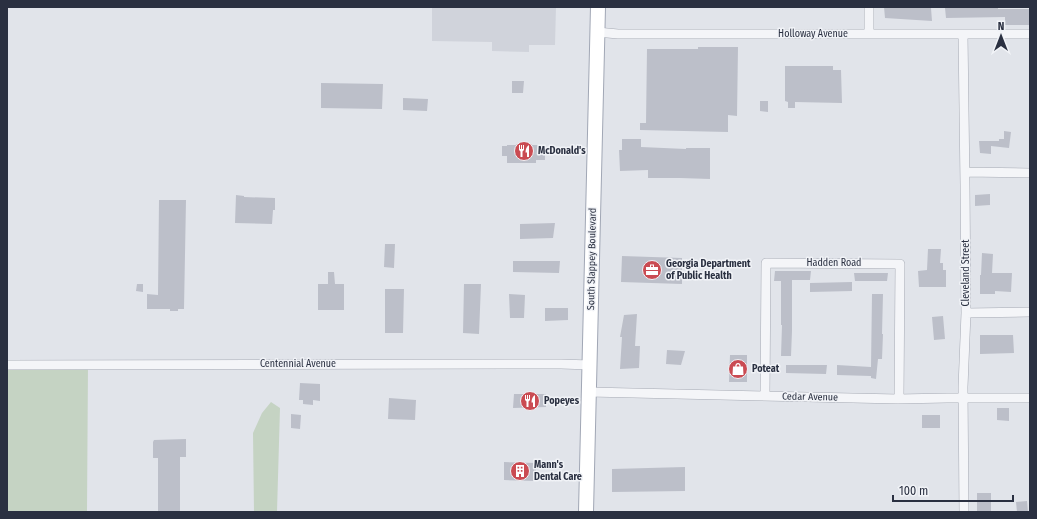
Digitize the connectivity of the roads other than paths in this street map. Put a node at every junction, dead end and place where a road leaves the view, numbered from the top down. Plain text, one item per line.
1 (598, 7) edge
2 (869, 7) edge
3 (597, 32) junction
4 (869, 34) junction
5 (963, 34) junction
6 (1030, 34) edge
7 (965, 172) junction
8 (1030, 173) edge
9 (1030, 312) edge
10 (966, 313) junction
11 (7, 365) edge
12 (590, 365) junction
13 (589, 392) junction
14 (765, 396) junction
15 (963, 398) junction
16 (1030, 398) edge
17 (899, 399) junction
18 (586, 512) edge
19 (964, 512) edge

1 - 3 main road, South Slappey Boulevard
2 - 4 street
3 - 4 street, Holloway Avenue
3 - 12 main road, South Slappey Boulevard
4 - 5 street, Holloway Avenue
5 - 6 street, Holloway Avenue
5 - 7 street, Cleveland Street
7 - 8 street
7 - 10 street, Cleveland Street
9 - 10 street
10 - 15 street, Cleveland Street
11 - 12 street, Centennial Avenue
12 - 13 main road, South Slappey Boulevard
13 - 14 street, Cedar Avenue
13 - 18 main road, South Slappey Boulevard
14 - 17 street, Cedar Avenue
14 - 17 street, Hadden Road
15 - 16 street, Cedar Avenue
15 - 17 street, Cedar Avenue
15 - 19 street, Cleveland Street

